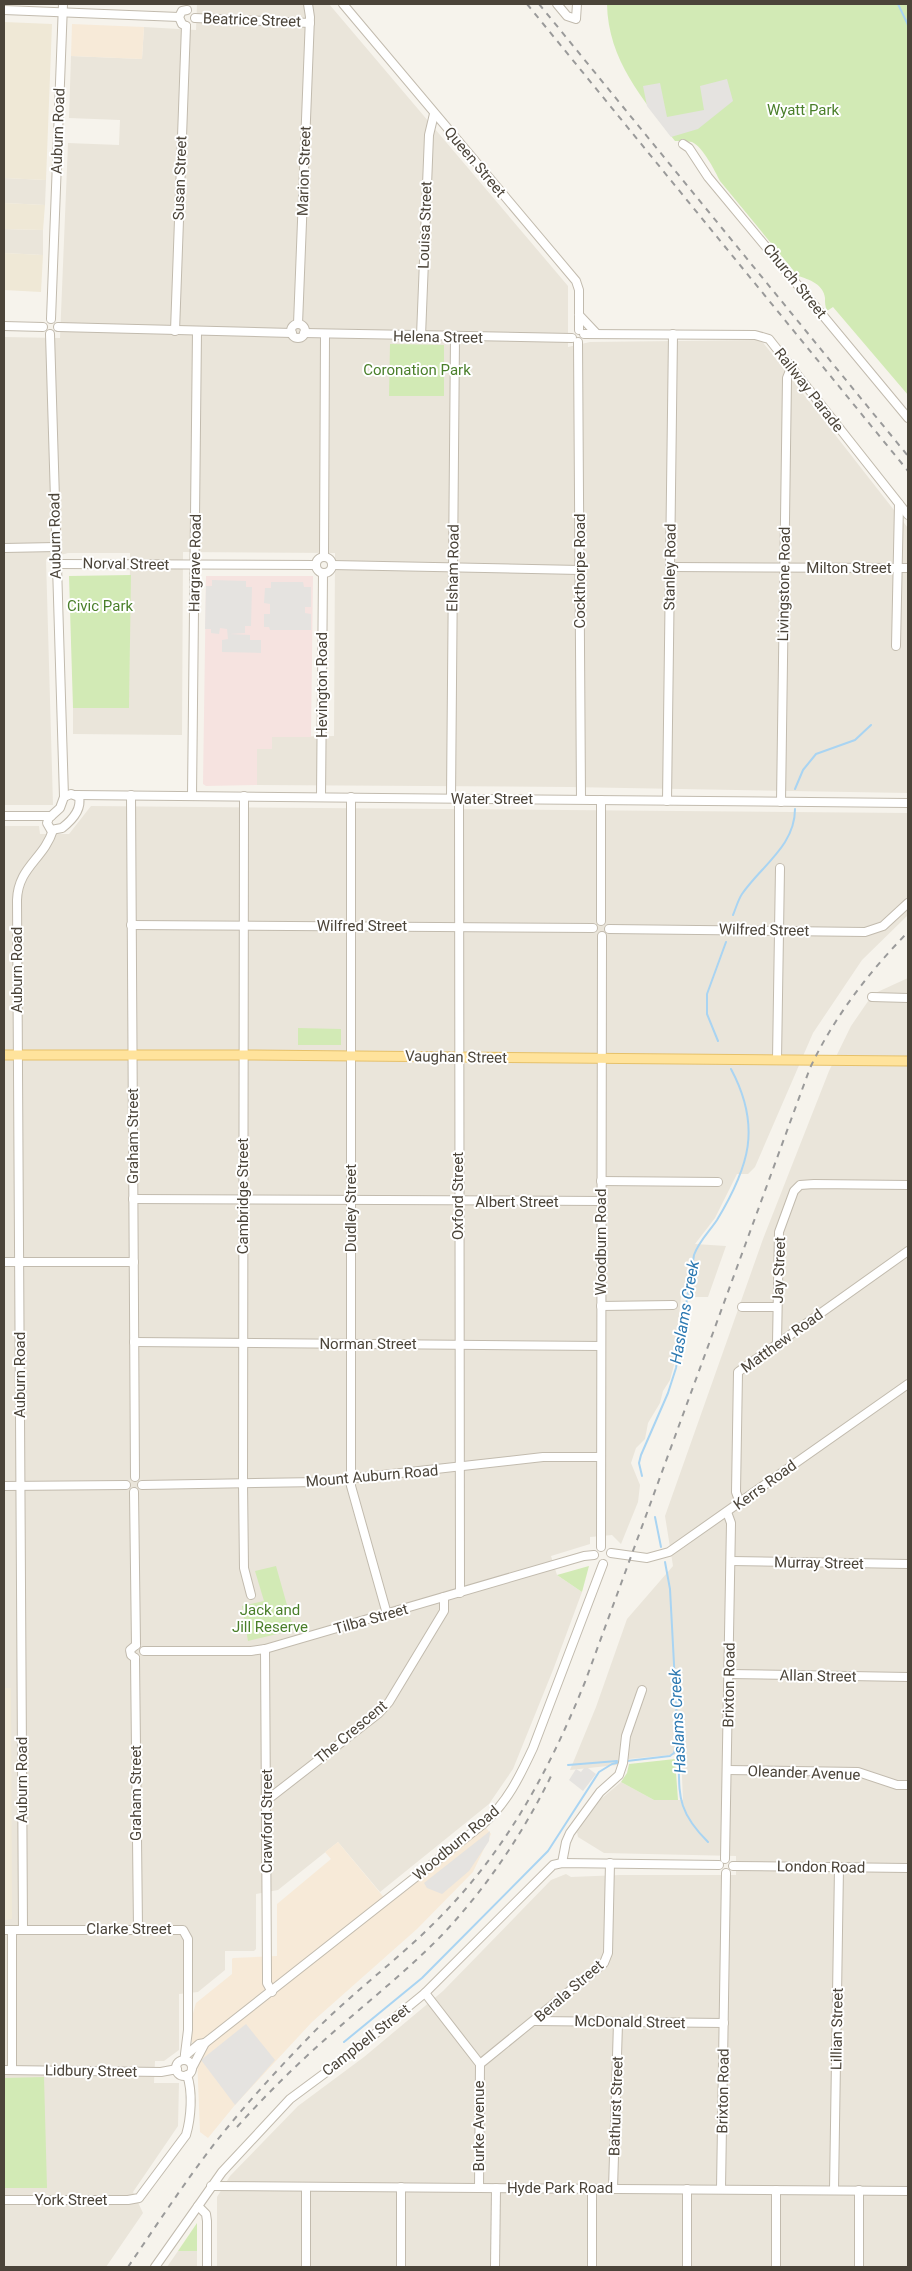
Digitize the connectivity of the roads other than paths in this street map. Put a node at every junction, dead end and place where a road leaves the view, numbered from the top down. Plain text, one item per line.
1 (63, 4) edge
2 (308, 4) edge
3 (313, 4) edge
4 (343, 4) edge
5 (557, 4) edge
6 (578, 4) edge
7 (187, 7) edge
8 (4, 10) edge
9 (63, 13) junction
10 (178, 17) junction
11 (195, 18) junction
12 (310, 20) junction
13 (186, 26) junction
14 (434, 114) junction
15 (683, 144) dead end
16 (579, 315) junction
17 (51, 319) junction
18 (298, 324) junction
19 (4, 326) edge
20 (43, 327) junction
21 (58, 327) junction
22 (174, 331) junction
23 (197, 331) junction
24 (582, 332) junction
25 (292, 333) junction
26 (50, 334) junction
27 (304, 334) junction
28 (596, 334) junction
29 (673, 334) junction
30 (326, 335) junction
31 (421, 336) junction
32 (455, 337) junction
33 (575, 340) junction
34 (791, 368) junction
35 (908, 418) edge
36 (899, 504) junction
37 (908, 515) edge
38 (56, 547) junction
39 (4, 548) edge
40 (324, 557) junction
41 (56, 564) junction
42 (195, 565) junction
43 (316, 565) junction
44 (332, 566) junction
45 (670, 566) junction
46 (784, 567) junction
47 (898, 568) junction
48 (908, 568) edge
49 (453, 569) junction
50 (580, 570) junction
51 (323, 573) junction
52 (896, 646) dead end
53 (131, 795) junction
54 (76, 796) junction
55 (192, 796) junction
56 (244, 796) junction
57 (64, 797) junction
58 (322, 797) junction
59 (351, 797) junction
60 (455, 798) junction
61 (581, 799) junction
62 (601, 800) junction
63 (667, 801) junction
64 (781, 802) junction
65 (908, 803) edge
66 (4, 816) edge
67 (52, 816) junction
68 (53, 830) junction
69 (780, 868) dead end
70 (908, 902) edge
71 (601, 921) junction
72 (131, 925) junction
73 (244, 925) junction
74 (351, 926) junction
75 (459, 927) junction
76 (593, 928) junction
77 (609, 929) junction
78 (780, 930) junction
79 (602, 936) junction
80 (872, 997) dead end
81 (908, 998) edge
82 (132, 1054) junction
83 (4, 1055) edge
84 (18, 1055) junction
85 (243, 1055) junction
86 (351, 1056) junction
87 (459, 1057) junction
88 (601, 1058) junction
89 (777, 1060) junction
90 (908, 1061) edge
91 (601, 1181) junction
92 (718, 1182) dead end
93 (908, 1185) edge
94 (133, 1199) junction
95 (243, 1199) junction
96 (350, 1201) junction
97 (601, 1201) junction
98 (458, 1202) junction
99 (908, 1251) edge
100 (4, 1262) edge
101 (19, 1262) junction
102 (134, 1262) junction
103 (673, 1305) dead end
104 (601, 1306) junction
105 (742, 1307) dead end
106 (778, 1307) junction
107 (134, 1342) junction
108 (243, 1343) junction
109 (777, 1343) junction
110 (351, 1344) junction
111 (459, 1345) junction
112 (601, 1346) junction
113 (908, 1384) edge
114 (601, 1457) junction
115 (459, 1467) junction
116 (134, 1477) junction
117 (351, 1480) junction
118 (243, 1484) junction
119 (126, 1485) junction
120 (142, 1485) junction
121 (4, 1486) edge
122 (20, 1486) junction
123 (134, 1492) junction
124 (740, 1503) junction
125 (728, 1512) junction
126 (601, 1547) junction
127 (611, 1553) junction
128 (594, 1555) junction
129 (731, 1561) junction
130 (603, 1564) junction
131 (908, 1564) edge
132 (460, 1593) junction
133 (250, 1595) dead end
134 (444, 1597) junction
135 (387, 1614) junction
136 (136, 1645) junction
137 (265, 1649) junction
138 (144, 1651) junction
139 (135, 1658) junction
140 (729, 1674) junction
141 (908, 1677) edge
142 (642, 1690) dead end
143 (728, 1770) junction
144 (908, 1785) edge
145 (267, 1800) junction
146 (726, 1860) junction
147 (562, 1862) junction
148 (610, 1863) junction
149 (719, 1866) junction
150 (733, 1866) junction
151 (839, 1867) junction
152 (908, 1868) edge
153 (726, 1873) junction
154 (138, 1928) junction
155 (8, 1930) edge
156 (23, 1930) junction
157 (272, 1992) junction
158 (425, 1993) junction
159 (535, 2021) junction
160 (618, 2023) junction
161 (724, 2024) junction
162 (188, 2030) junction
163 (202, 2043) junction
164 (185, 2057) junction
165 (480, 2064) junction
166 (192, 2068) junction
167 (177, 2069) junction
168 (8, 2070) edge
169 (187, 2075) junction
170 (211, 2186) junction
171 (306, 2187) junction
172 (402, 2187) junction
173 (478, 2188) junction
174 (496, 2188) junction
175 (592, 2189) junction
176 (613, 2189) junction
177 (687, 2189) junction
178 (721, 2189) junction
179 (776, 2190) junction
180 (834, 2190) junction
181 (859, 2190) junction
182 (908, 2191) edge
183 (4, 2200) edge
184 (198, 2206) junction
185 (155, 2267) edge
186 (207, 2267) edge
187 (306, 2267) edge
188 (401, 2267) edge
189 (495, 2267) edge
190 (592, 2267) edge
191 (687, 2267) edge
192 (776, 2267) edge
193 (859, 2267) edge

1 - 9 street, Auburn Road
2 - 12 street, Marion Street
3 - 12 street, Marion Street
4 - 14 street, Queen Street
5 - 6 street
7 - 10 street
7 - 11 street
8 - 9 street
9 - 10 street
9 - 17 street, Auburn Road
10 - 13 street
11 - 12 street, Beatrice Street
11 - 13 street
12 - 18 street, Marion Street
13 - 22 street, Susan Street
14 - 16 street, Queen Street
14 - 31 street, Louisa Street
15 - 35 street, Church Street
16 - 24 street, Queen Street
16 - 28 street
17 - 20 street
17 - 21 street
18 - 25 street
18 - 27 street
19 - 20 street
20 - 26 street
21 - 22 street
21 - 26 street
22 - 23 street
23 - 25 street
23 - 42 street, Hargrave Road
24 - 28 street, Railway Parade
24 - 33 street
25 - 27 street
26 - 38 street, Auburn Road
27 - 30 street, Helena Street
28 - 29 street, Railway Parade
29 - 34 street, Railway Parade
29 - 45 street, Stanley Road
30 - 31 street, Helena Street
30 - 40 street
31 - 32 street, Helena Street
32 - 33 street, Helena Street
32 - 49 street, Elsham Road
33 - 50 street, Cockthorpe Road
34 - 36 street, Railway Parade
34 - 46 street, Livingstone Road
36 - 37 street, Railway Parade
36 - 47 street
38 - 39 street
38 - 41 street, Auburn Road
40 - 43 street
40 - 44 street
41 - 42 street, Norval Street
41 - 57 street, Auburn Road
42 - 43 street, Norval Street
42 - 55 street, Hargrave Road
43 - 51 street
44 - 49 street
44 - 51 street
45 - 46 street, Milton Street
45 - 63 street, Stanley Road
46 - 47 street, Milton Street
46 - 64 street, Livingstone Road
47 - 48 street, Milton Street
47 - 52 street
49 - 50 street
49 - 60 street, Elsham Road
50 - 61 street, Cockthorpe Road
51 - 58 street, Hevington Road
53 - 54 street, Water Street
53 - 55 street, Water Street
53 - 72 street, Graham Street
54 - 57 street, Water Street
54 - 68 street
55 - 56 street, Water Street
56 - 58 street, Water Street
56 - 73 street, Cambridge Street
57 - 67 street
58 - 59 street, Water Street
59 - 60 street, Water Street
59 - 74 street, Dudley Street
60 - 61 street, Water Street
60 - 75 street, Oxford Street
61 - 62 street, Water Street
62 - 63 street, Water Street
62 - 71 street
63 - 64 street, Water Street
64 - 65 street, Water Street
66 - 67 street
67 - 68 street
68 - 84 street, Auburn Road
69 - 78 street
70 - 78 street, Wilfred Street
71 - 76 street
71 - 77 street
72 - 73 street, Wilfred Street
72 - 82 street, Graham Street
73 - 74 street, Wilfred Street
73 - 85 street, Cambridge Street
74 - 75 street, Wilfred Street
74 - 86 street, Dudley Street
75 - 76 street, Wilfred Street
75 - 87 street, Oxford Street
76 - 79 street
77 - 78 street, Wilfred Street
77 - 79 street
78 - 89 street
79 - 88 street, Woodburn Road
80 - 81 street
82 - 84 main road, Vaughan Street
82 - 85 main road, Vaughan Street
82 - 94 street, Graham Street
83 - 84 main road, Vaughan Street
84 - 101 street, Auburn Road
85 - 86 main road, Vaughan Street
85 - 95 street, Cambridge Street
86 - 87 main road, Vaughan Street
86 - 96 street, Dudley Street
87 - 88 main road, Vaughan Street
87 - 98 street, Oxford Street
88 - 89 main road, Vaughan Street
88 - 91 street, Woodburn Road
89 - 90 main road, Vaughan Street
91 - 92 street
91 - 97 street, Woodburn Road
93 - 106 street, Jay Street
94 - 95 street, Albert Street
94 - 102 street, Graham Street
95 - 96 street, Albert Street
95 - 108 street, Cambridge Street
96 - 98 street, Albert Street
96 - 110 street, Dudley Street
97 - 98 street, Albert Street
97 - 104 street, Woodburn Road
98 - 111 street, Oxford Street
99 - 109 street, Matthew Road
100 - 101 street
101 - 102 street
101 - 122 street, Auburn Road
102 - 107 street, Graham Street
103 - 104 street
104 - 112 street, Woodburn Road
105 - 106 street
106 - 109 street, Jay Street
107 - 108 street, Norman Street
107 - 116 street, Graham Street
108 - 110 street, Norman Street
108 - 118 street, Cambridge Street
109 - 124 street, Matthew Road
110 - 111 street, Norman Street
110 - 117 street, Dudley Street
111 - 112 street, Norman Street
111 - 115 street, Oxford Street
112 - 114 street, Woodburn Road
113 - 124 street, Kerrs Road
114 - 115 street, Mount Auburn Road
114 - 126 street, Woodburn Road
115 - 117 street, Mount Auburn Road
115 - 132 street, Oxford Street
116 - 119 street
116 - 120 street
117 - 118 street, Mount Auburn Road
117 - 135 street, Dudley Street
118 - 120 street, Mount Auburn Road
118 - 133 street, Cambridge Street
119 - 122 street
119 - 123 street
120 - 123 street
121 - 122 street
122 - 156 street, Auburn Road
123 - 136 street
124 - 125 street, Kerrs Road
125 - 127 street, Kerrs Road
125 - 129 street, Brixton Road
126 - 127 street
126 - 128 street
127 - 130 street
128 - 130 street
128 - 132 street, Tilba Street
129 - 131 street, Murray Street
129 - 140 street, Brixton Road
130 - 157 street, Woodburn Road
132 - 134 street, Tilba Street
134 - 135 street, Tilba Street
134 - 145 street, The Crescent
135 - 137 street, Tilba Street
136 - 138 street
136 - 139 street
137 - 138 street, Tilba Street
137 - 145 street, Crawford Street
138 - 139 street
139 - 154 street, Graham Street
140 - 141 street, Allan Street
140 - 143 street, Brixton Road
142 - 147 street
143 - 144 street, Oleander Avenue
143 - 146 street, Brixton Road
145 - 157 street, Crawford Street
146 - 149 street
146 - 150 street
147 - 148 street
147 - 158 street, Campbell Street
148 - 149 street
148 - 159 street, Berala Street
149 - 153 street
150 - 151 street, London Road
150 - 153 street
151 - 152 street, London Road
151 - 180 street, Lillian Street
153 - 161 street, Brixton Road
154 - 156 street, Clarke Street
154 - 162 street, Clarke Street
155 - 156 street, Clarke Street
155 - 168 street
157 - 163 street, Woodburn Road
158 - 165 street, Burke Avenue
158 - 170 street, Campbell Street
159 - 160 street, McDonald Street
159 - 165 street, Berala Street
160 - 161 street, McDonald Street
160 - 176 street, Bathurst Street
161 - 178 street, Brixton Road
162 - 163 street
162 - 164 street, Clarke Street
163 - 164 street, Woodburn Road
163 - 166 street, Woodburn Road
164 - 166 street
164 - 167 street, Woodburn Road
165 - 173 street, Burke Avenue
166 - 169 street, Woodburn Road
167 - 168 street, Lidbury Street
167 - 169 street
169 - 183 street, York Street
170 - 171 street, Hyde Park Road
170 - 184 street, Campbell Street
171 - 172 street, Hyde Park Road
171 - 187 street
172 - 173 street, Hyde Park Road
172 - 188 street
173 - 174 street, Hyde Park Road
174 - 175 street, Hyde Park Road
174 - 189 street
175 - 176 street, Hyde Park Road
175 - 190 street
176 - 177 street, Hyde Park Road
177 - 178 street, Hyde Park Road
177 - 191 street
178 - 179 street, Hyde Park Road
179 - 180 street, Hyde Park Road
179 - 192 street
180 - 181 street, Hyde Park Road
181 - 182 street, Hyde Park Road
181 - 193 street
184 - 185 street, Campbell Street
184 - 186 street

